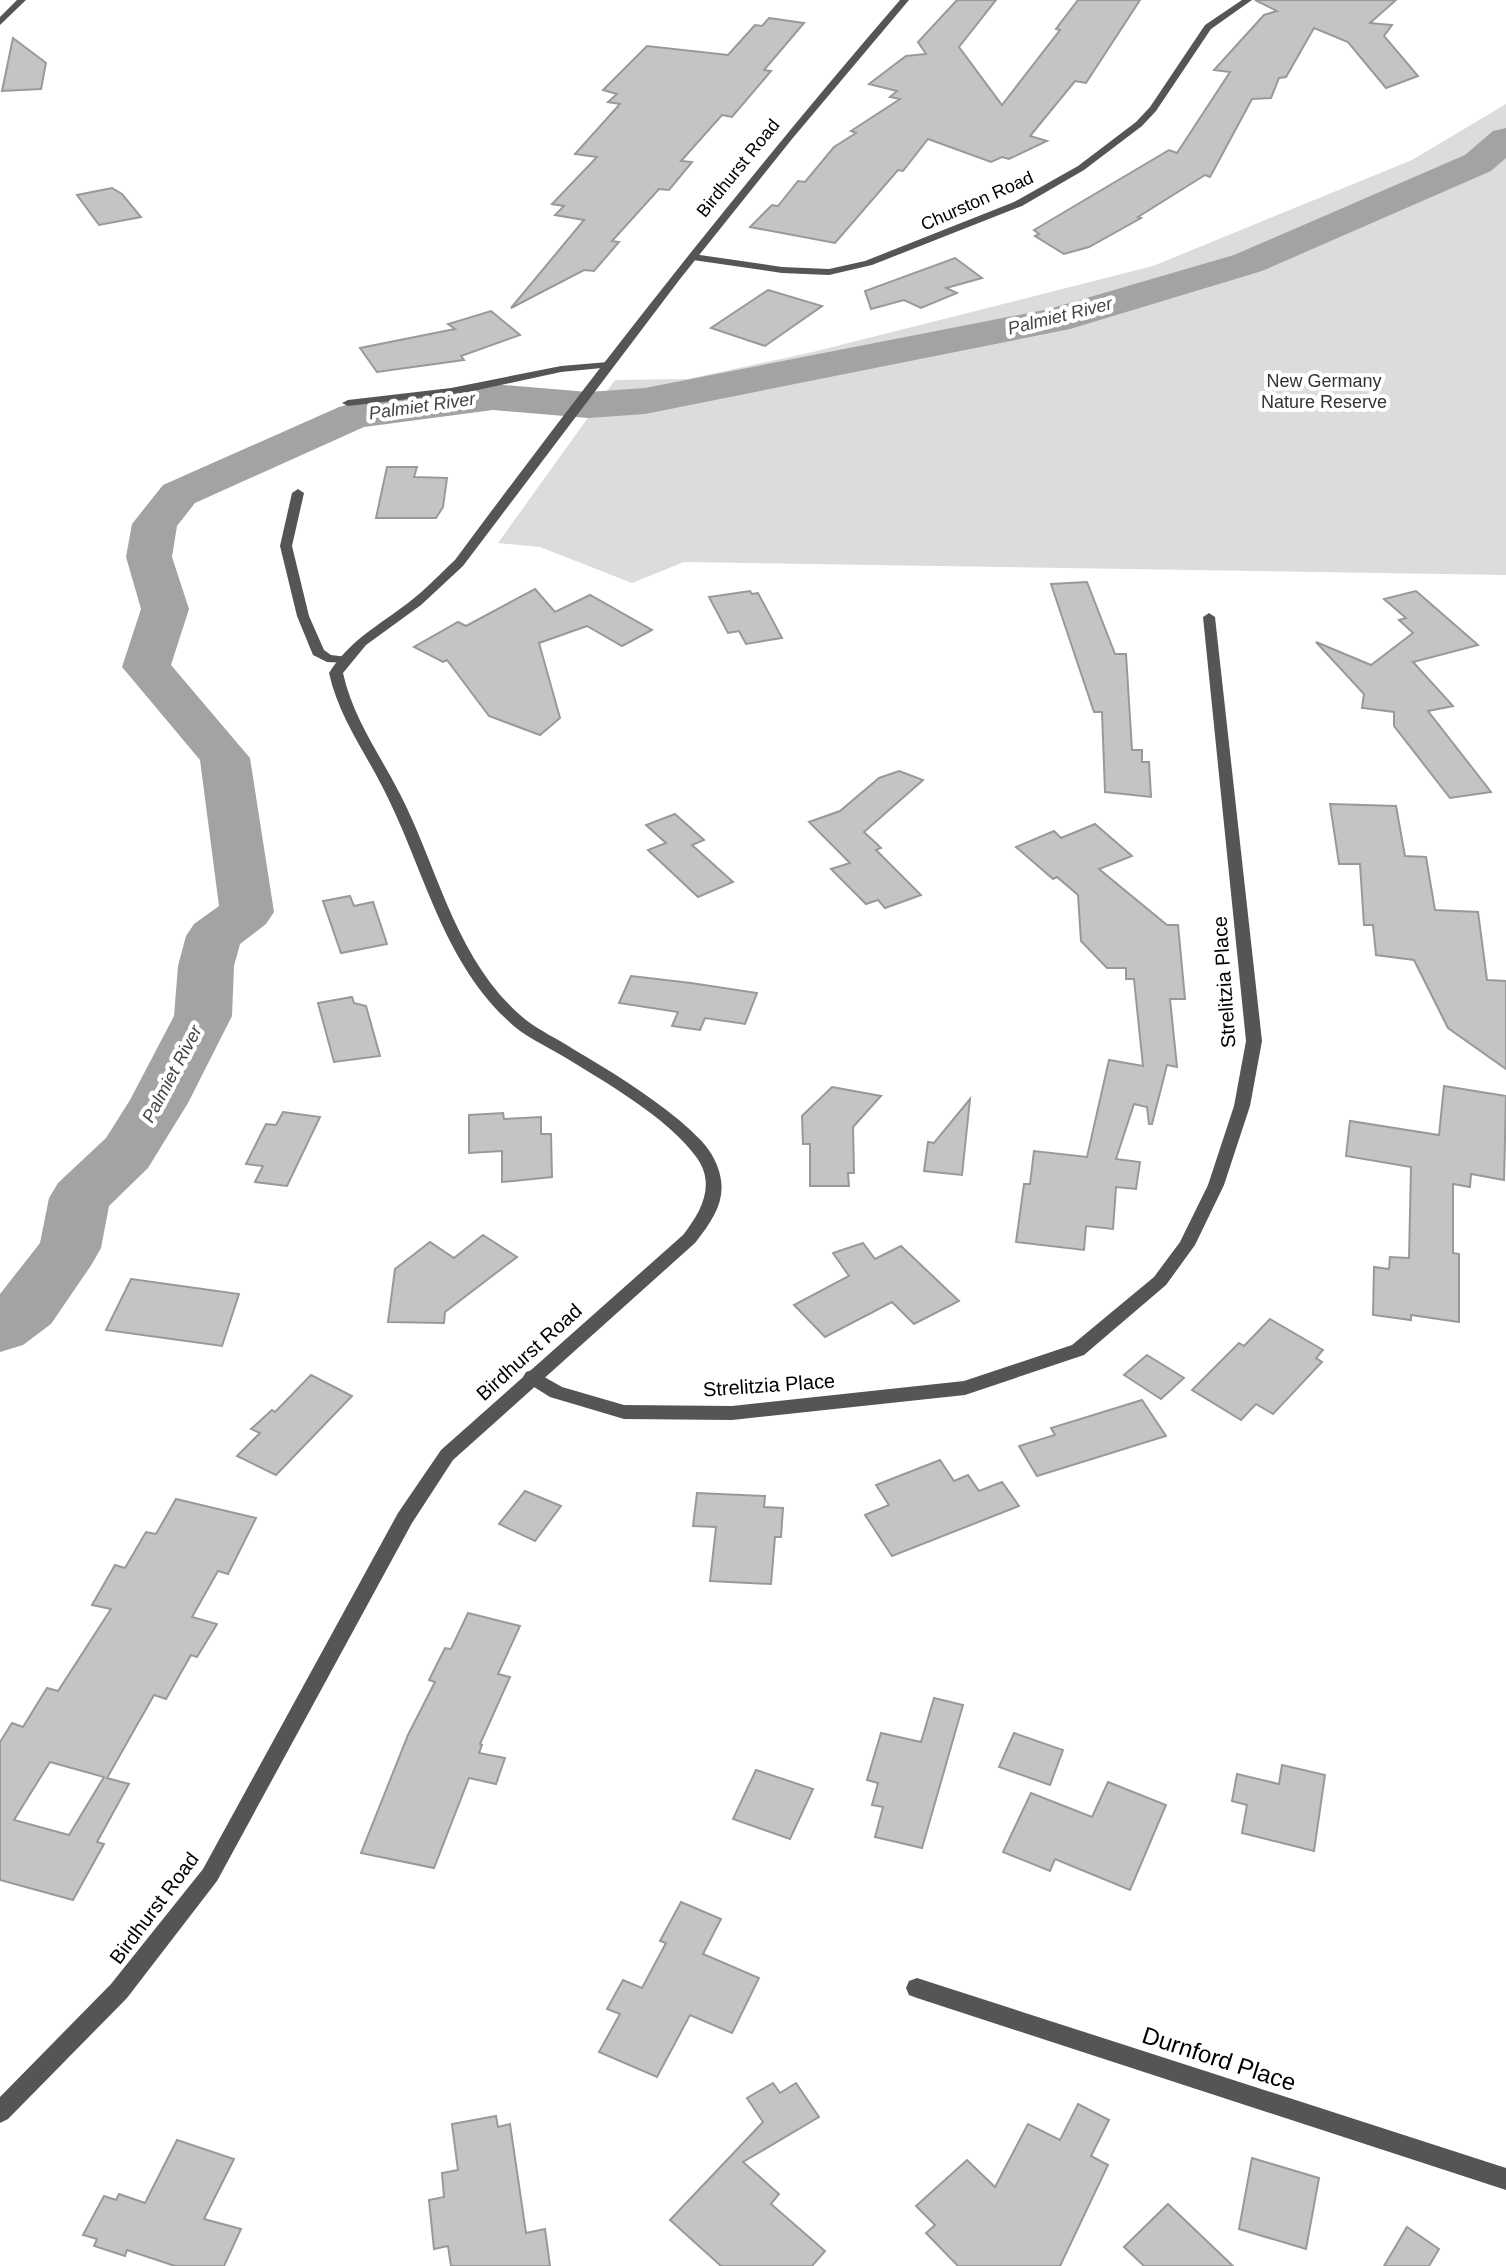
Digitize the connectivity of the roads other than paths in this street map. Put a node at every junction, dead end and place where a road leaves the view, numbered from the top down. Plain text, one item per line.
1 (22, 0) edge
2 (905, 0) edge
3 (1248, 0) edge
4 (0, 22) edge
5 (693, 257) junction
6 (608, 365) junction
7 (348, 403) dead end
8 (298, 493) dead end
9 (1209, 617) dead end
10 (342, 660) junction
11 (532, 1377) junction
12 (917, 1988) dead end
13 (0, 2112) edge
14 (1506, 2179) edge

1 - 4 street
2 - 5 street, Birdhurst Road
3 - 5 street, Churston Road
5 - 6 street, Birdhurst Road
6 - 7 street
6 - 10 street, Birdhurst Road
8 - 10 street
9 - 11 street, Strelitzia Place
10 - 11 street, Birdhurst Road
11 - 13 street, Birdhurst Road
12 - 14 street, Durnford Place

